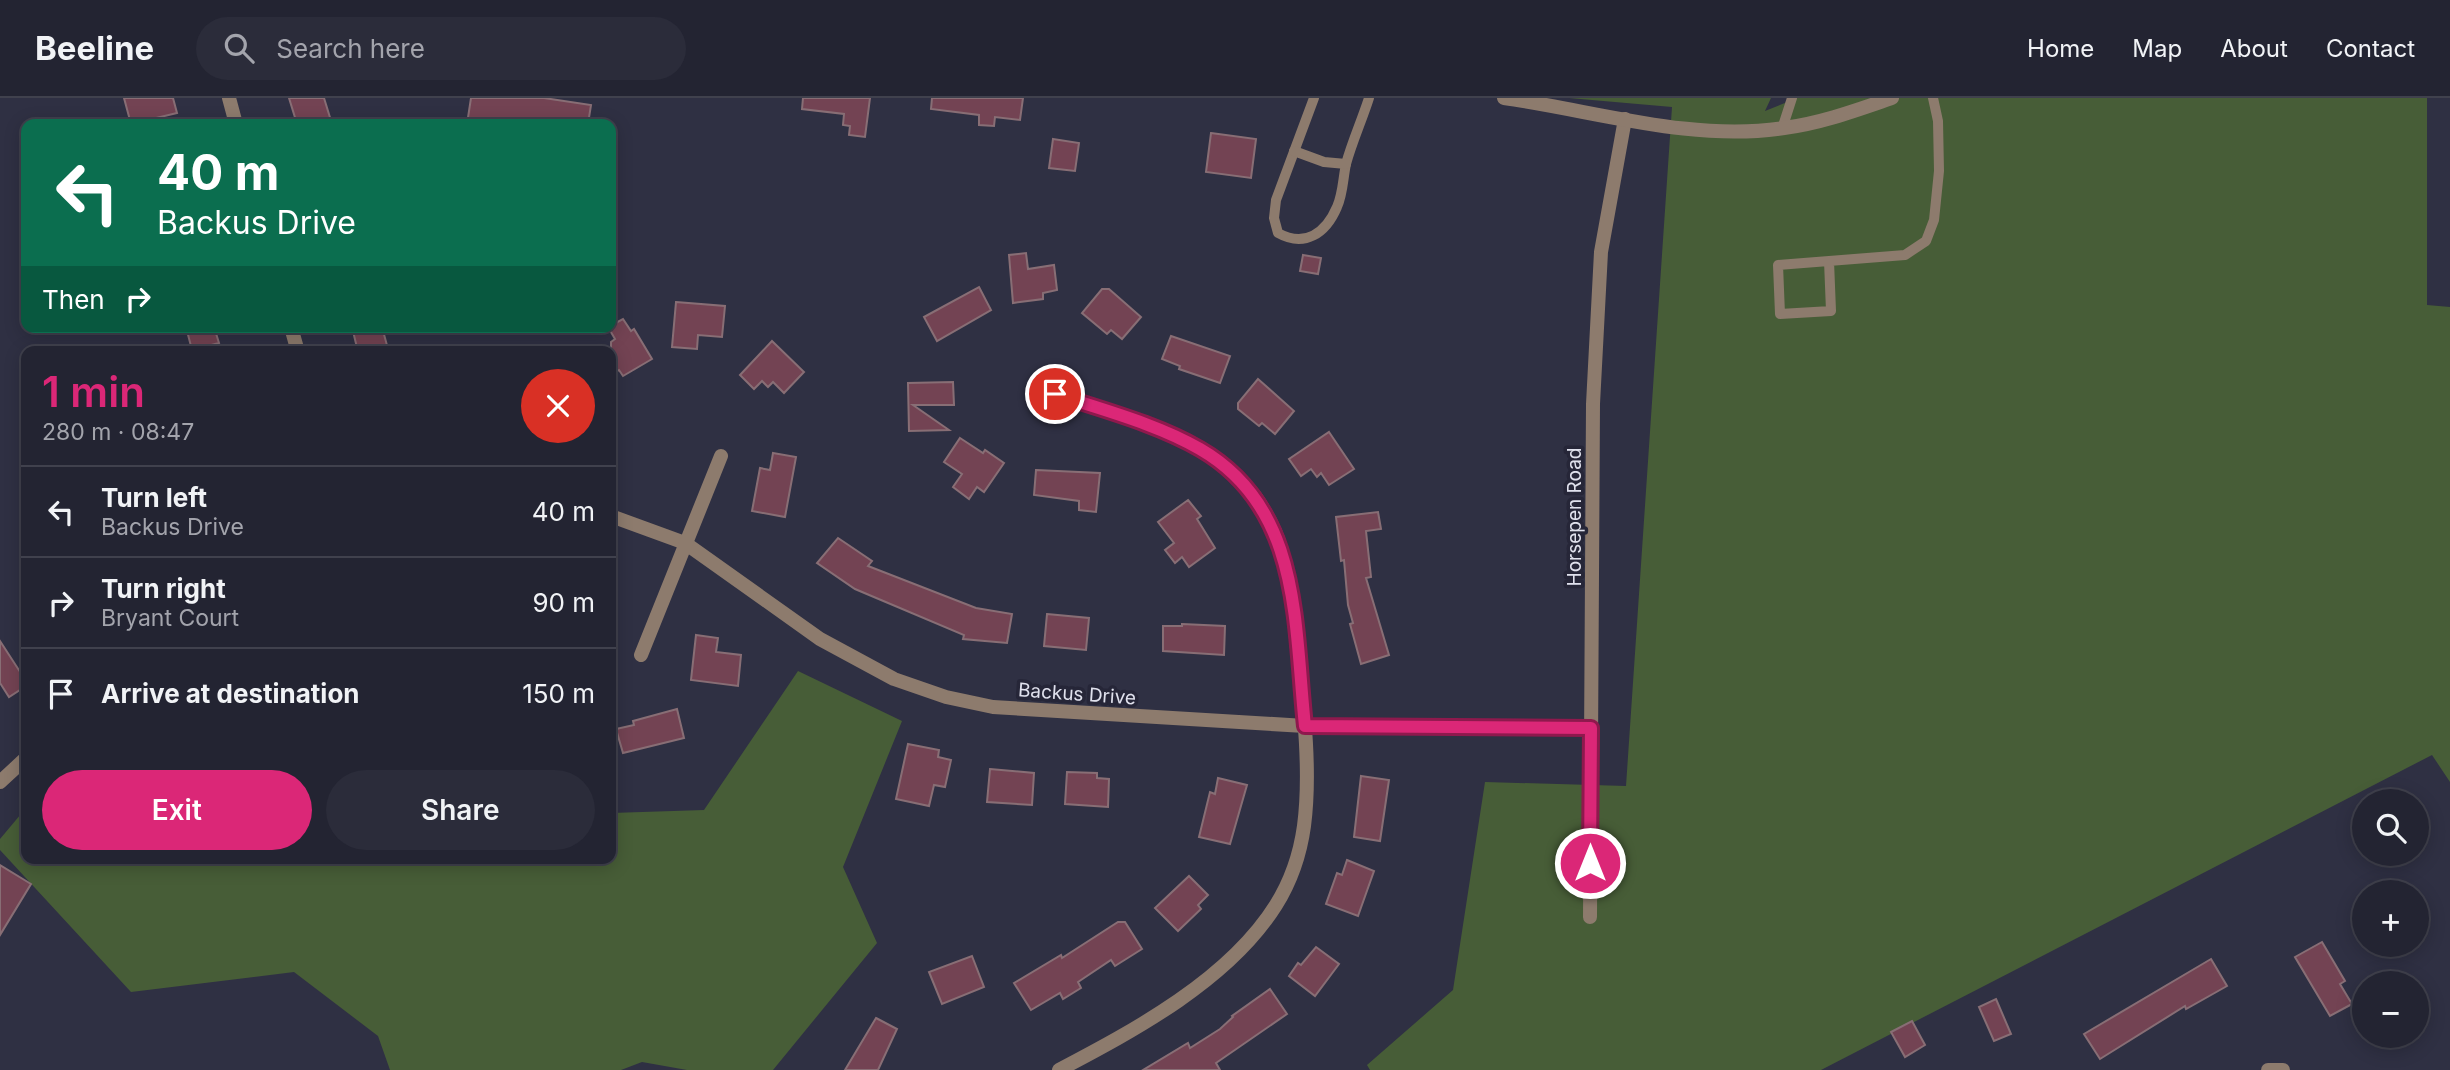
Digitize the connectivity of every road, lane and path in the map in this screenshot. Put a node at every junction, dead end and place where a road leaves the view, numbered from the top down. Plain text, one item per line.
1 (229, 98) edge
2 (1314, 98) edge
3 (1369, 98) edge
4 (1504, 98) edge
5 (1792, 98) edge
6 (1892, 98) edge
7 (1933, 98) edge
8 (235, 119) edge
9 (1625, 119) junction
10 (1782, 129) junction
11 (1294, 151) junction
12 (1346, 164) junction
13 (1829, 261) junction
14 (1055, 394) dead end
15 (721, 456) dead end
16 (616, 518) edge
17 (685, 543) junction
18 (641, 655) dead end
19 (1305, 726) junction
20 (1591, 728) junction
21 (21, 763) edge
22 (0, 782) edge
23 (1590, 917) dead end
24 (1059, 1070) edge
25 (2268, 1070) edge
26 (2284, 1070) edge

1 - 8 street
2 - 11 lane
3 - 12 lane
4 - 9 street
5 - 10 lane
6 - 10 street
7 - 13 lane
9 - 10 street
9 - 20 street, Horsepen Road
11 - 12 lane
11 - 12 lane
13 - 13 lane
14 - 19 street
15 - 17 street
16 - 17 street, Backus Drive
17 - 18 street
17 - 19 street, Backus Drive
19 - 20 street, Backus Drive
19 - 24 street
20 - 23 street, Horsepen Road
21 - 22 street
25 - 26 street

